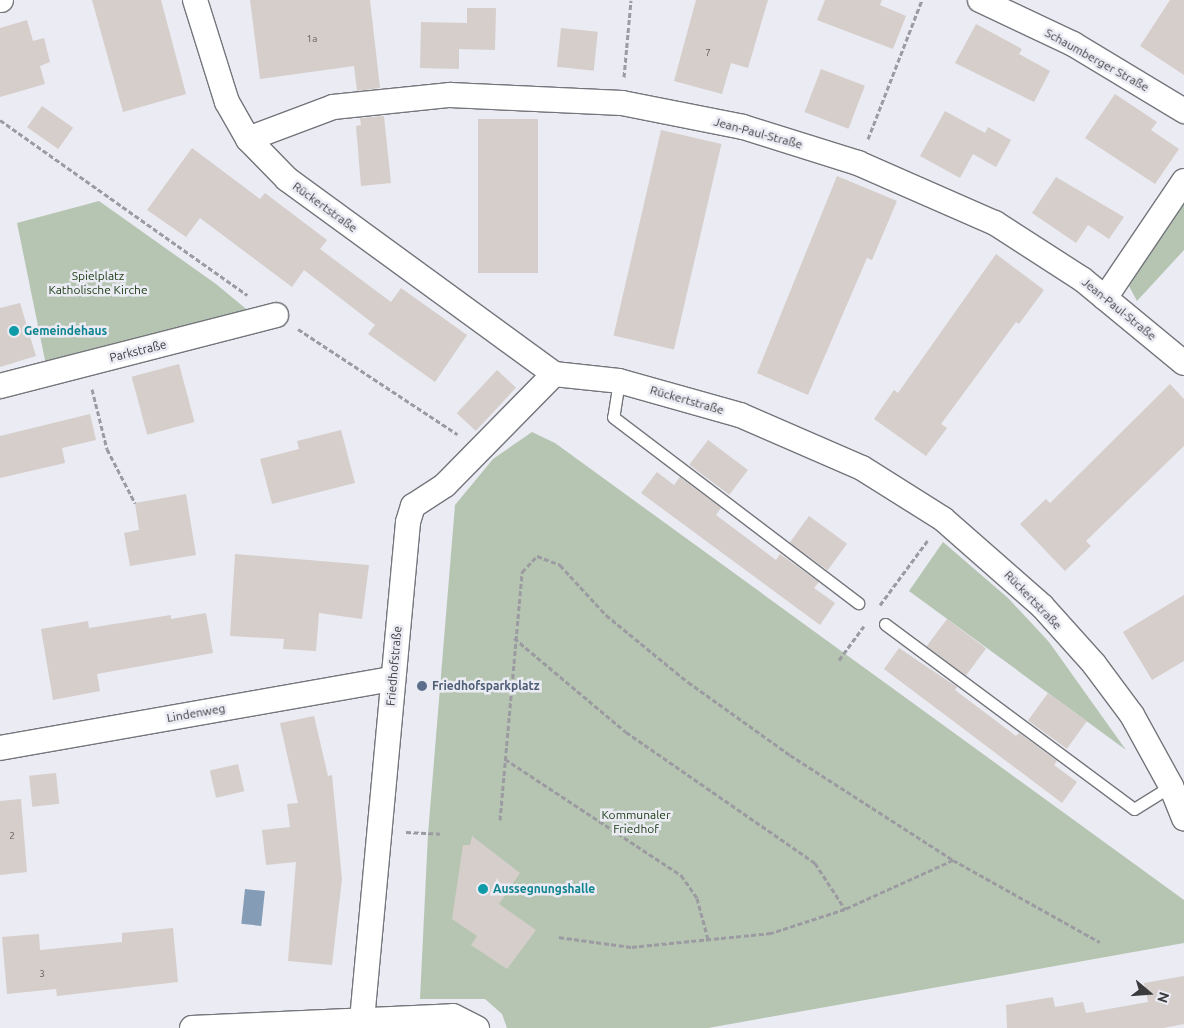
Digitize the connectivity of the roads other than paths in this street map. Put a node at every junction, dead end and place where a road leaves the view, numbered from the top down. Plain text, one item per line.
1 (195, 0) edge
2 (980, 0) edge
3 (1184, 111) edge
4 (248, 139) junction
5 (1184, 181) edge
6 (1105, 298) junction
7 (276, 315) road end
8 (1184, 363) edge
9 (554, 374) junction
10 (620, 381) junction
11 (0, 386) edge
12 (858, 603) dead end
13 (885, 624) dead end
14 (392, 679) junction
15 (0, 748) edge
16 (1171, 786) junction
17 (1184, 818) edge
18 (362, 1020) junction
19 (241, 1027) edge
20 (192, 1028) edge
21 (477, 1028) edge

1 - 4 street, Rückertstraße
2 - 3 street, Schaumberger Straße
4 - 6 street, Jean-Paul-Straße
4 - 9 street, Rückertstraße
5 - 6 street
6 - 8 street, Jean-Paul-Straße
7 - 11 street, Parkstraße
9 - 10 street, Rückertstraße
9 - 14 street, Friedhofstraße
10 - 12 lane
10 - 16 street, Rückertstraße
13 - 16 lane
14 - 15 street, Lindenweg
14 - 18 street, Friedhofstraße
16 - 17 street, Rückertstraße
18 - 19 street
18 - 21 street
19 - 20 street

